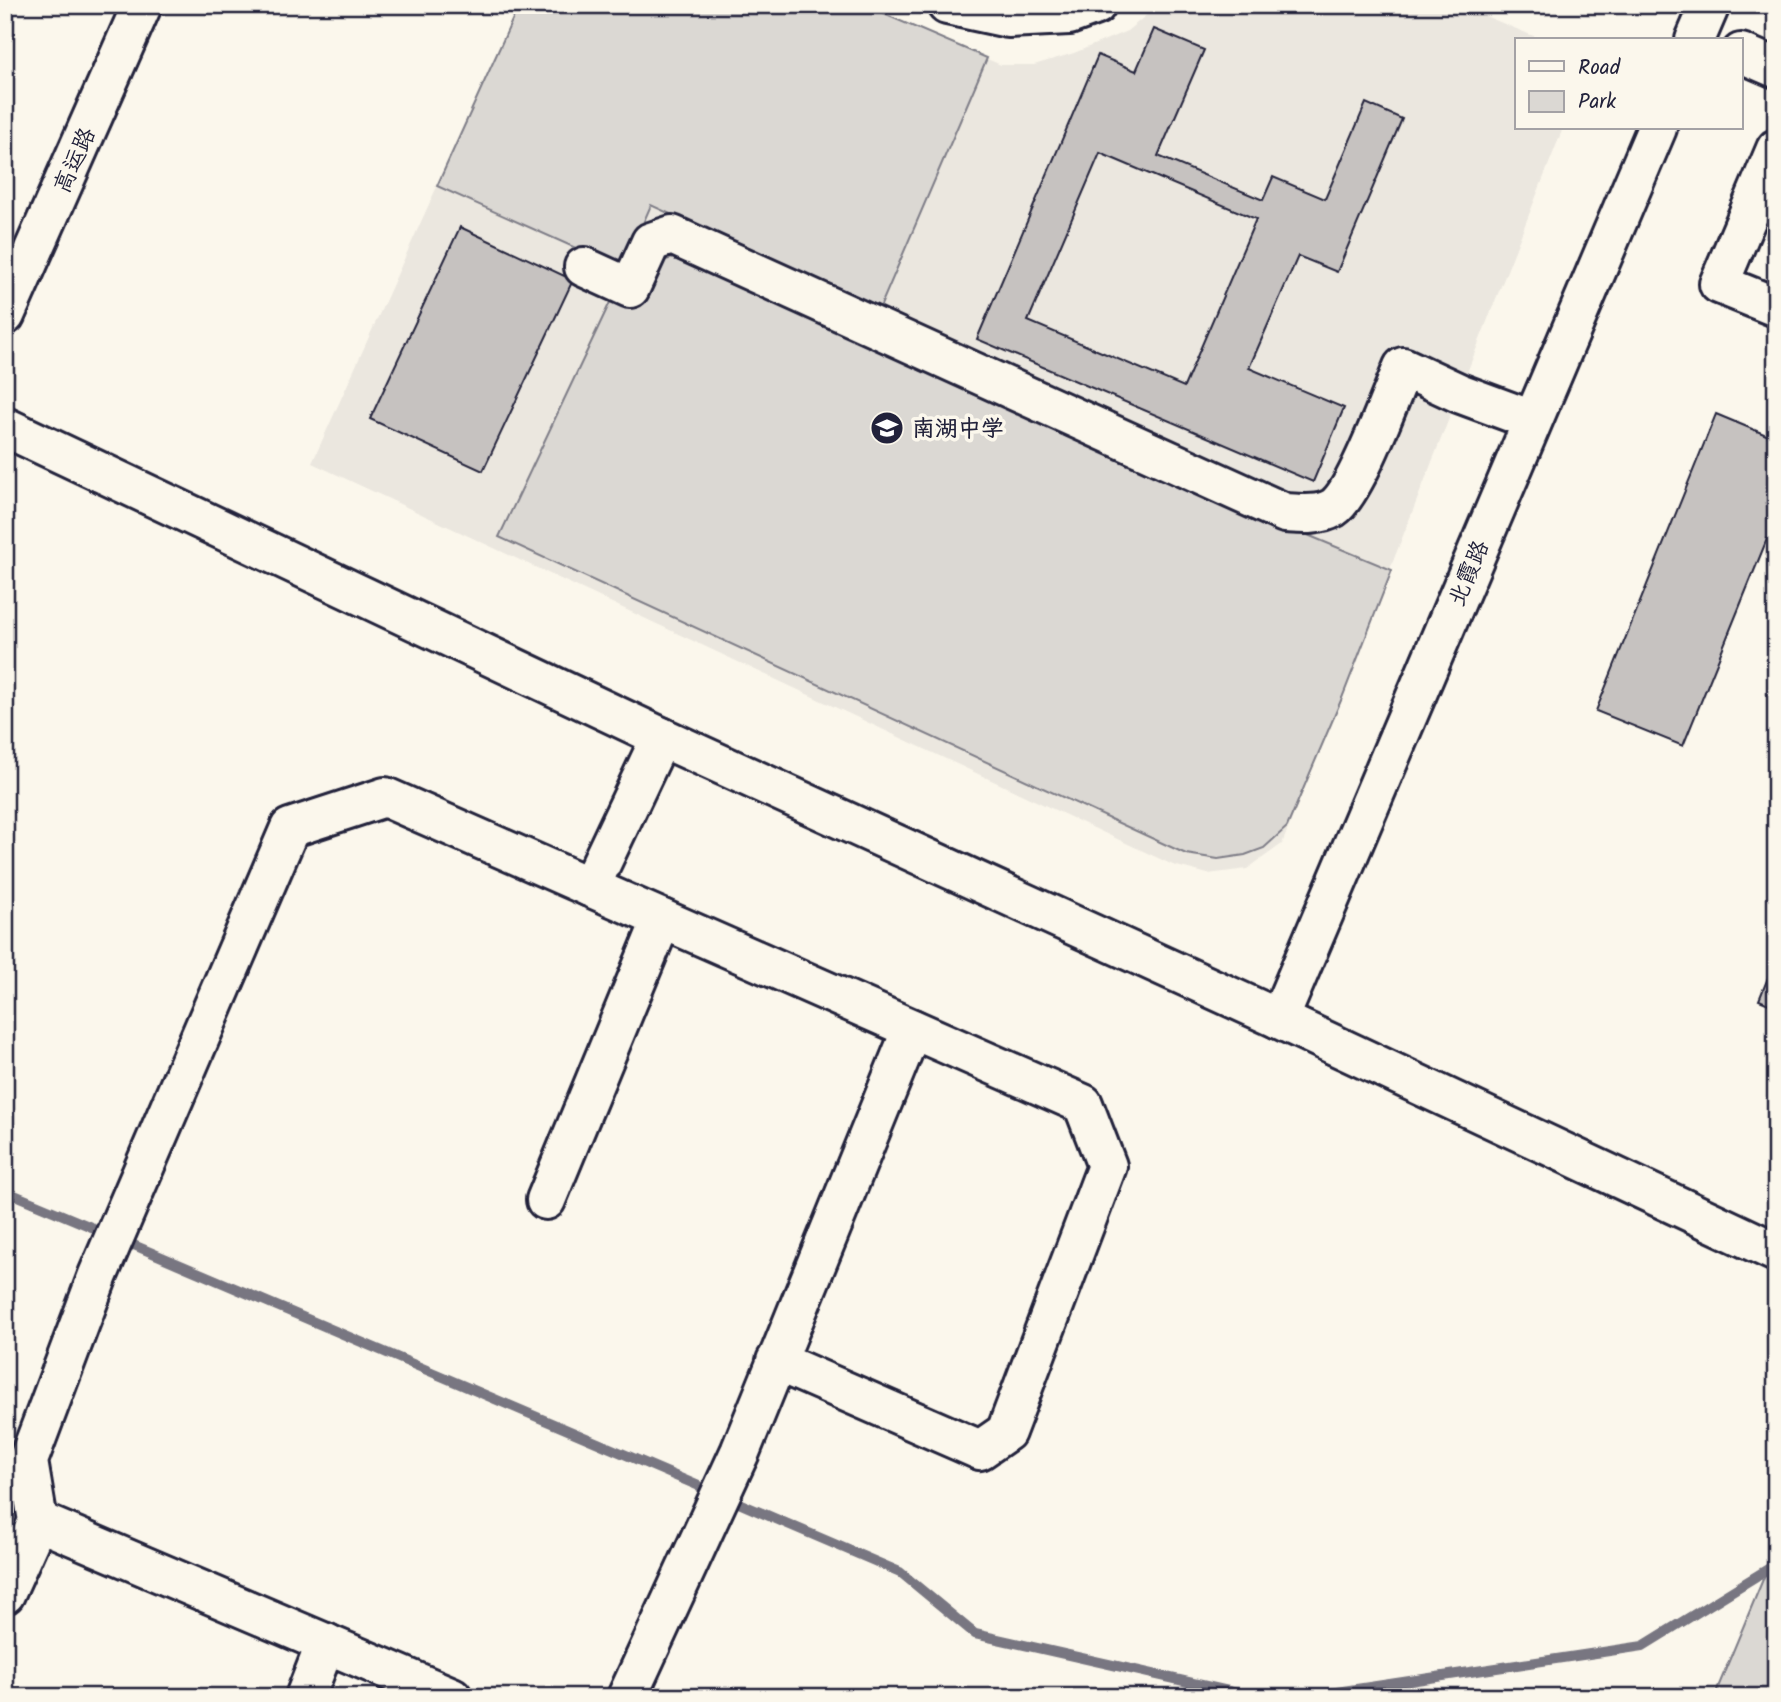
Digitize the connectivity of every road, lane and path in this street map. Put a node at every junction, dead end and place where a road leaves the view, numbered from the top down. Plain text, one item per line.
1 (127, 5) edge
2 (142, 5) edge
3 (947, 5) edge
4 (1096, 5) edge
5 (1742, 53) edge
6 (1776, 68) edge
7 (1640, 130) edge
8 (1656, 130) edge
9 (1776, 149) edge
10 (584, 267) dead end
11 (5, 274) edge
12 (1776, 307) edge
13 (5, 315) edge
14 (1526, 418) junction
15 (5, 428) edge
16 (5, 451) edge
17 (658, 744) junction
18 (590, 887) junction
19 (662, 919) junction
20 (1272, 1016) junction
21 (912, 1029) junction
22 (546, 1200) dead end
23 (1776, 1252) edge
24 (1776, 1275) edge
25 (776, 1361) junction
26 (38, 1521) junction
27 (5, 1594) edge
28 (326, 1643) junction
29 (305, 1697) edge
30 (452, 1697) edge
31 (628, 1697) edge

1 - 11 street, 高运路
2 - 13 street, 高运路
3 - 4 street
5 - 6 street
7 - 14 street, 北霞路
8 - 14 street, 北霞路
9 - 12 street
10 - 14 street
14 - 20 street, 北霞路
15 - 17 street
16 - 17 street
17 - 18 street
17 - 20 street
17 - 24 street
18 - 19 street
18 - 26 street
19 - 21 street
19 - 22 street
20 - 23 street
21 - 25 street
21 - 25 street
25 - 31 street
26 - 27 street
26 - 28 street
28 - 29 street
28 - 30 street

